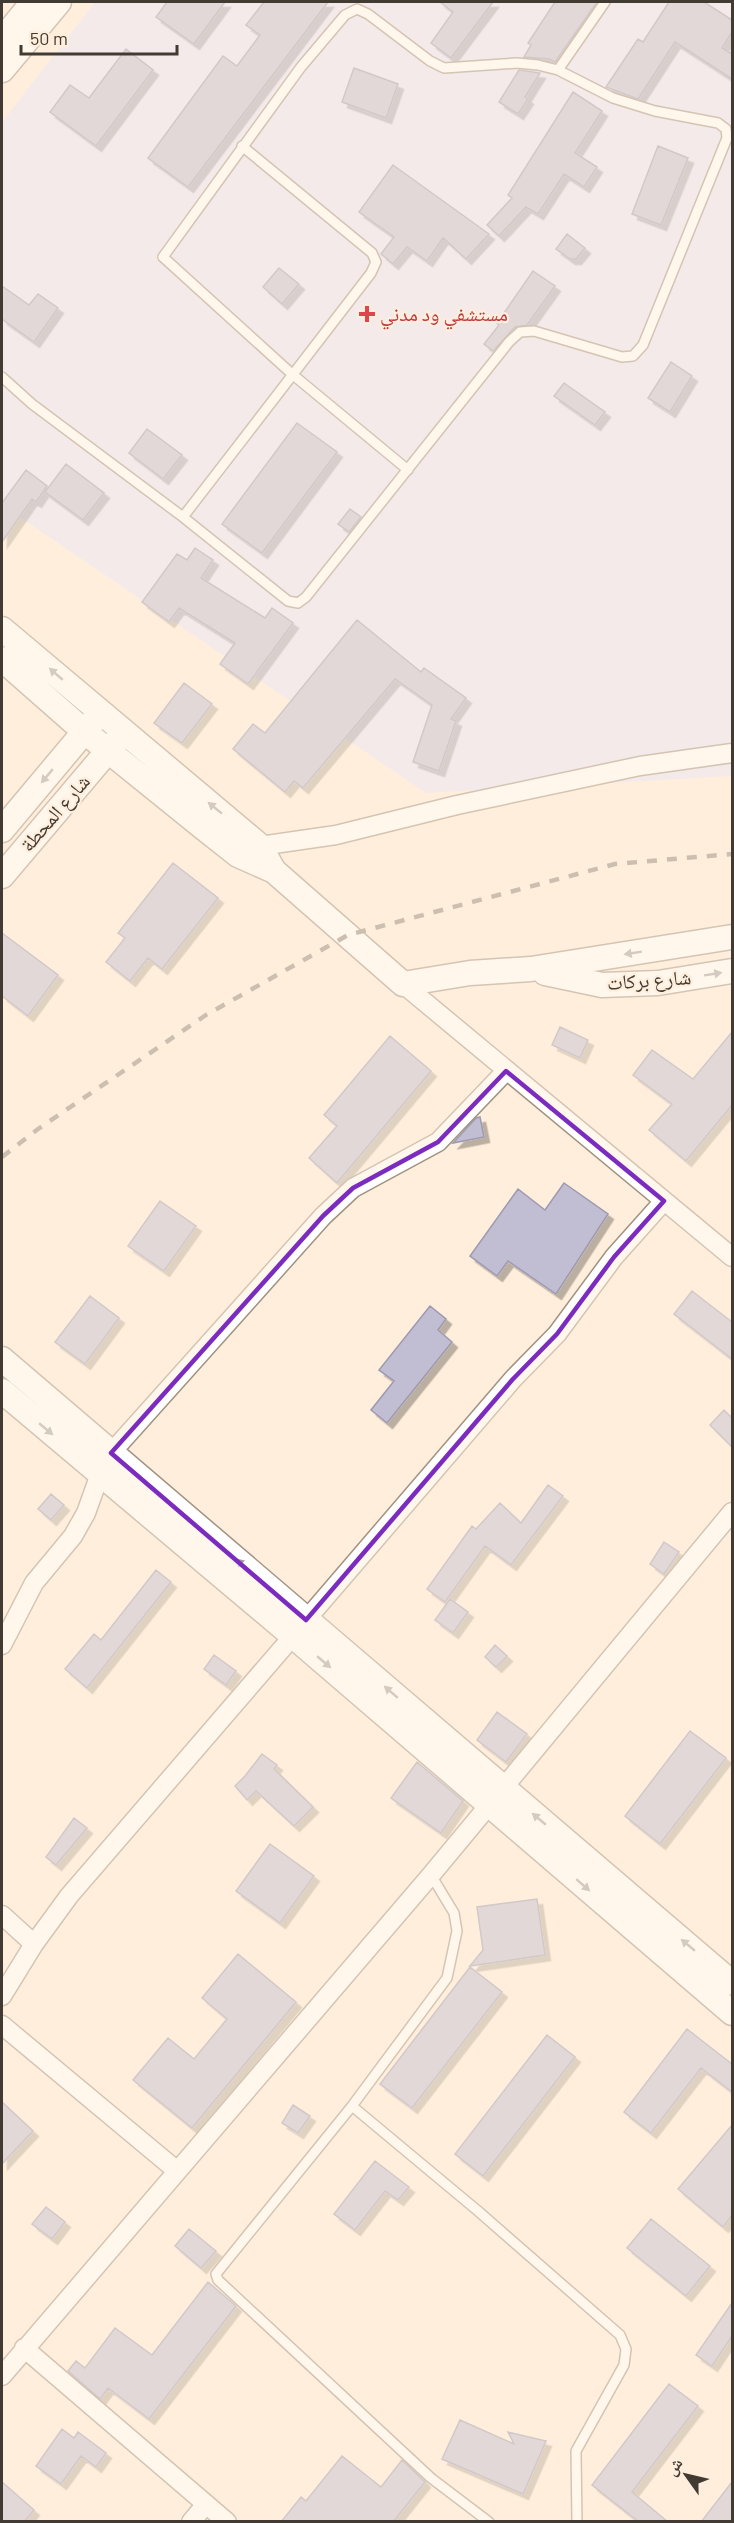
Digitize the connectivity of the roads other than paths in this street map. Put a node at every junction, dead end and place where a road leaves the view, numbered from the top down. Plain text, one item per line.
1 (33, 2) edge
2 (59, 2) edge
3 (605, 2) edge
4 (5, 51) edge
5 (558, 70) junction
6 (242, 146) junction
7 (292, 374) junction
8 (2, 377) edge
9 (408, 470) junction
10 (183, 518) junction
11 (2, 629) edge
12 (2, 659) edge
13 (100, 712) junction
14 (85, 732) junction
15 (116, 742) junction
16 (732, 753) edge
17 (2, 830) edge
18 (249, 850) junction
19 (2, 876) edge
20 (732, 937) edge
21 (531, 969) junction
22 (732, 971) edge
23 (403, 984) junction
24 (506, 1071) junction
25 (664, 1202) junction
26 (732, 1257) edge
27 (2, 1359) edge
28 (2, 1391) edge
29 (111, 1453) junction
30 (100, 1474) junction
31 (732, 1512) edge
32 (300, 1628) junction
33 (2, 1645) edge
34 (497, 1796) junction
35 (431, 1875) junction
36 (2, 1915) edge
37 (34, 1944) junction
38 (732, 1983) edge
39 (2, 1996) edge
40 (732, 2013) edge
41 (2, 2025) edge
42 (352, 2106) junction
43 (176, 2170) junction
44 (24, 2348) junction
45 (2, 2376) edge
46 (206, 2504) junction
47 (191, 2522) edge
48 (227, 2522) edge
49 (489, 2522) edge
50 (577, 2522) edge

1 - 4 main road
2 - 4 main road
3 - 5 lane
5 - 6 lane
5 - 9 lane
6 - 7 lane
6 - 7 lane
7 - 9 lane
7 - 10 lane
8 - 10 lane
9 - 10 lane
13 -> 11 main road
12 - 14 main road
13 - 14 main road, شارع المحطة
13 - 15 main road
14 - 15 main road
14 -> 17 main road, شارع المحطة
15 - 18 main road
15 - 19 main road, شارع المحطة
16 - 18 street
18 - 23 main road
20 -> 21 main road, شارع بركات
21 -> 22 main road, شارع بركات
21 - 23 main road, شارع بركات
23 - 24 street
24 - 25 street
24 - 29 street
25 - 26 street
25 - 32 street
27 - 29 main road
28 -> 30 main road
32 -> 29 main road
30 - 32 main road
30 - 33 street
31 - 34 street
32 - 34 main road
32 - 37 street
34 - 35 street
38 -> 34 main road
34 -> 40 main road
35 - 42 lane
35 - 43 street
36 - 37 street
37 - 39 street
41 - 43 street
42 - 49 lane
42 - 50 lane
43 - 44 street
44 - 45 street
44 - 46 street
46 - 47 street
46 - 48 street

